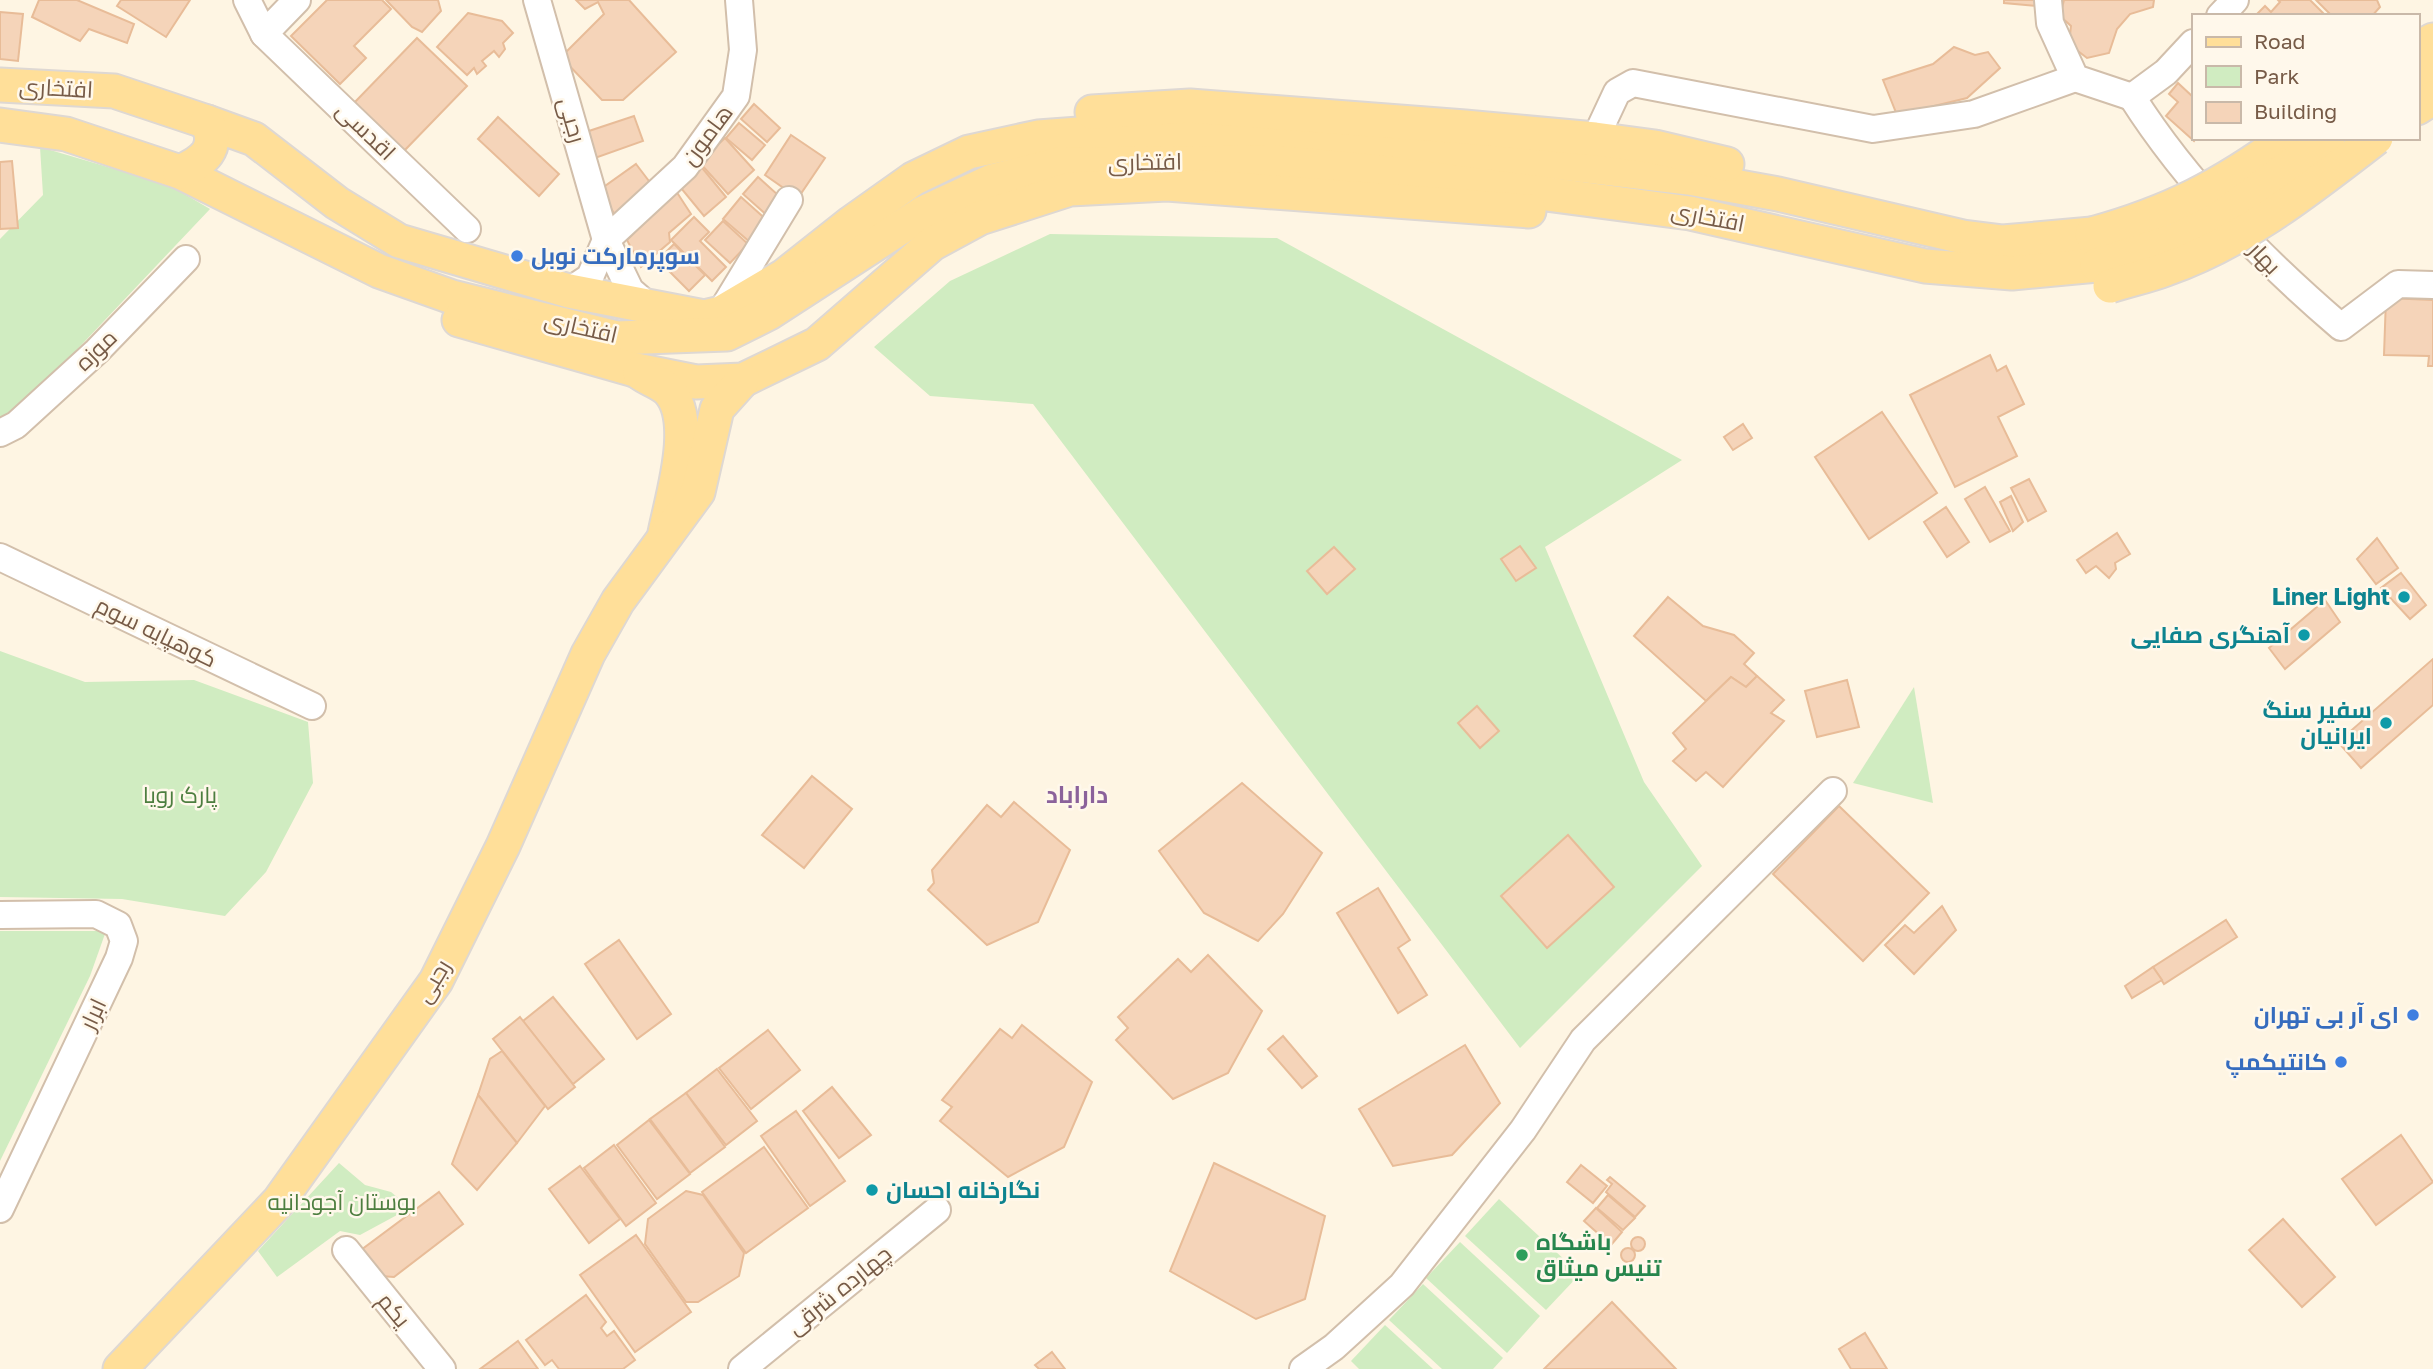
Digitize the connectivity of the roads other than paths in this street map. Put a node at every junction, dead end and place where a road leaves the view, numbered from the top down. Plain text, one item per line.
1 (247, 0) edge
2 (297, 0) edge
3 (537, 0) edge
4 (739, 0) edge
5 (2048, 0) edge
6 (2235, 0) edge
7 (2222, 14) edge
8 (264, 34) junction
9 (2192, 44) edge
10 (2075, 78) junction
11 (0, 85) edge
12 (2132, 97) junction
13 (207, 122) junction
14 (0, 125) edge
15 (1595, 139) junction
16 (2284, 140) edge
17 (2325, 140) edge
18 (2373, 140) edge
19 (969, 152) junction
20 (180, 172) junction
21 (1778, 194) junction
22 (789, 200) dead end
23 (242, 205) junction
24 (1864, 214) junction
25 (467, 229) dead end
26 (1770, 229) junction
27 (606, 240) junction
28 (1875, 256) junction
29 (186, 259) dead end
30 (2099, 262) junction
31 (2433, 285) edge
32 (569, 290) junction
33 (654, 310) junction
34 (721, 313) junction
35 (631, 369) junction
36 (743, 380) junction
37 (0, 433) edge
38 (663, 539) junction
39 (0, 556) edge
40 (312, 706) dead end
41 (1833, 791) dead end
42 (0, 915) edge
43 (0, 1209) edge
44 (937, 1210) dead end
45 (346, 1250) dead end
46 (120, 1369) edge
47 (442, 1369) edge
48 (742, 1369) edge
49 (1303, 1369) edge

1 - 8 street, اقدسی
2 - 8 street
3 - 27 street, رجبی
4 - 27 street, هامون
5 - 10 street
6 - 7 street
8 - 25 street, اقدسی
9 - 12 street
10 - 12 street
10 - 15 street
11 - 13 main road, افتخاری
12 - 31 street, بهار
13 - 20 main road
13 - 32 main road, افتخاری
14 - 20 main road, افتخاری
15 - 19 main road
15 - 24 main road
16 - 30 main road, افتخاری, bridge
17 - 30 main road, افتخاری, bridge
18 - 30 main road, bridge
19 - 21 main road, افتخاری
19 - 34 main road, افتخاری
20 - 23 main road, افتخاری
21 - 24 main road, افتخاری
21 - 26 main road
22 - 34 street
23 - 26 main road, افتخاری
23 - 35 main road
24 - 30 main road, افتخاری
26 - 28 main road, افتخاری
27 - 32 street
27 - 33 street, رجبی
28 - 30 main road, افتخاری
28 - 36 main road
29 - 37 street, موزه
32 - 33 main road, افتخاری
33 - 34 main road, افتخاری
35 - 36 main road
35 - 38 main road, رجبی
36 - 38 main road, رجبی
38 - 46 main road, رجبی
39 - 40 street, کوهپایه سوم
41 - 49 street
42 - 43 street, ابرار
44 - 48 street, چهارده شرقی
45 - 47 street, یکم

